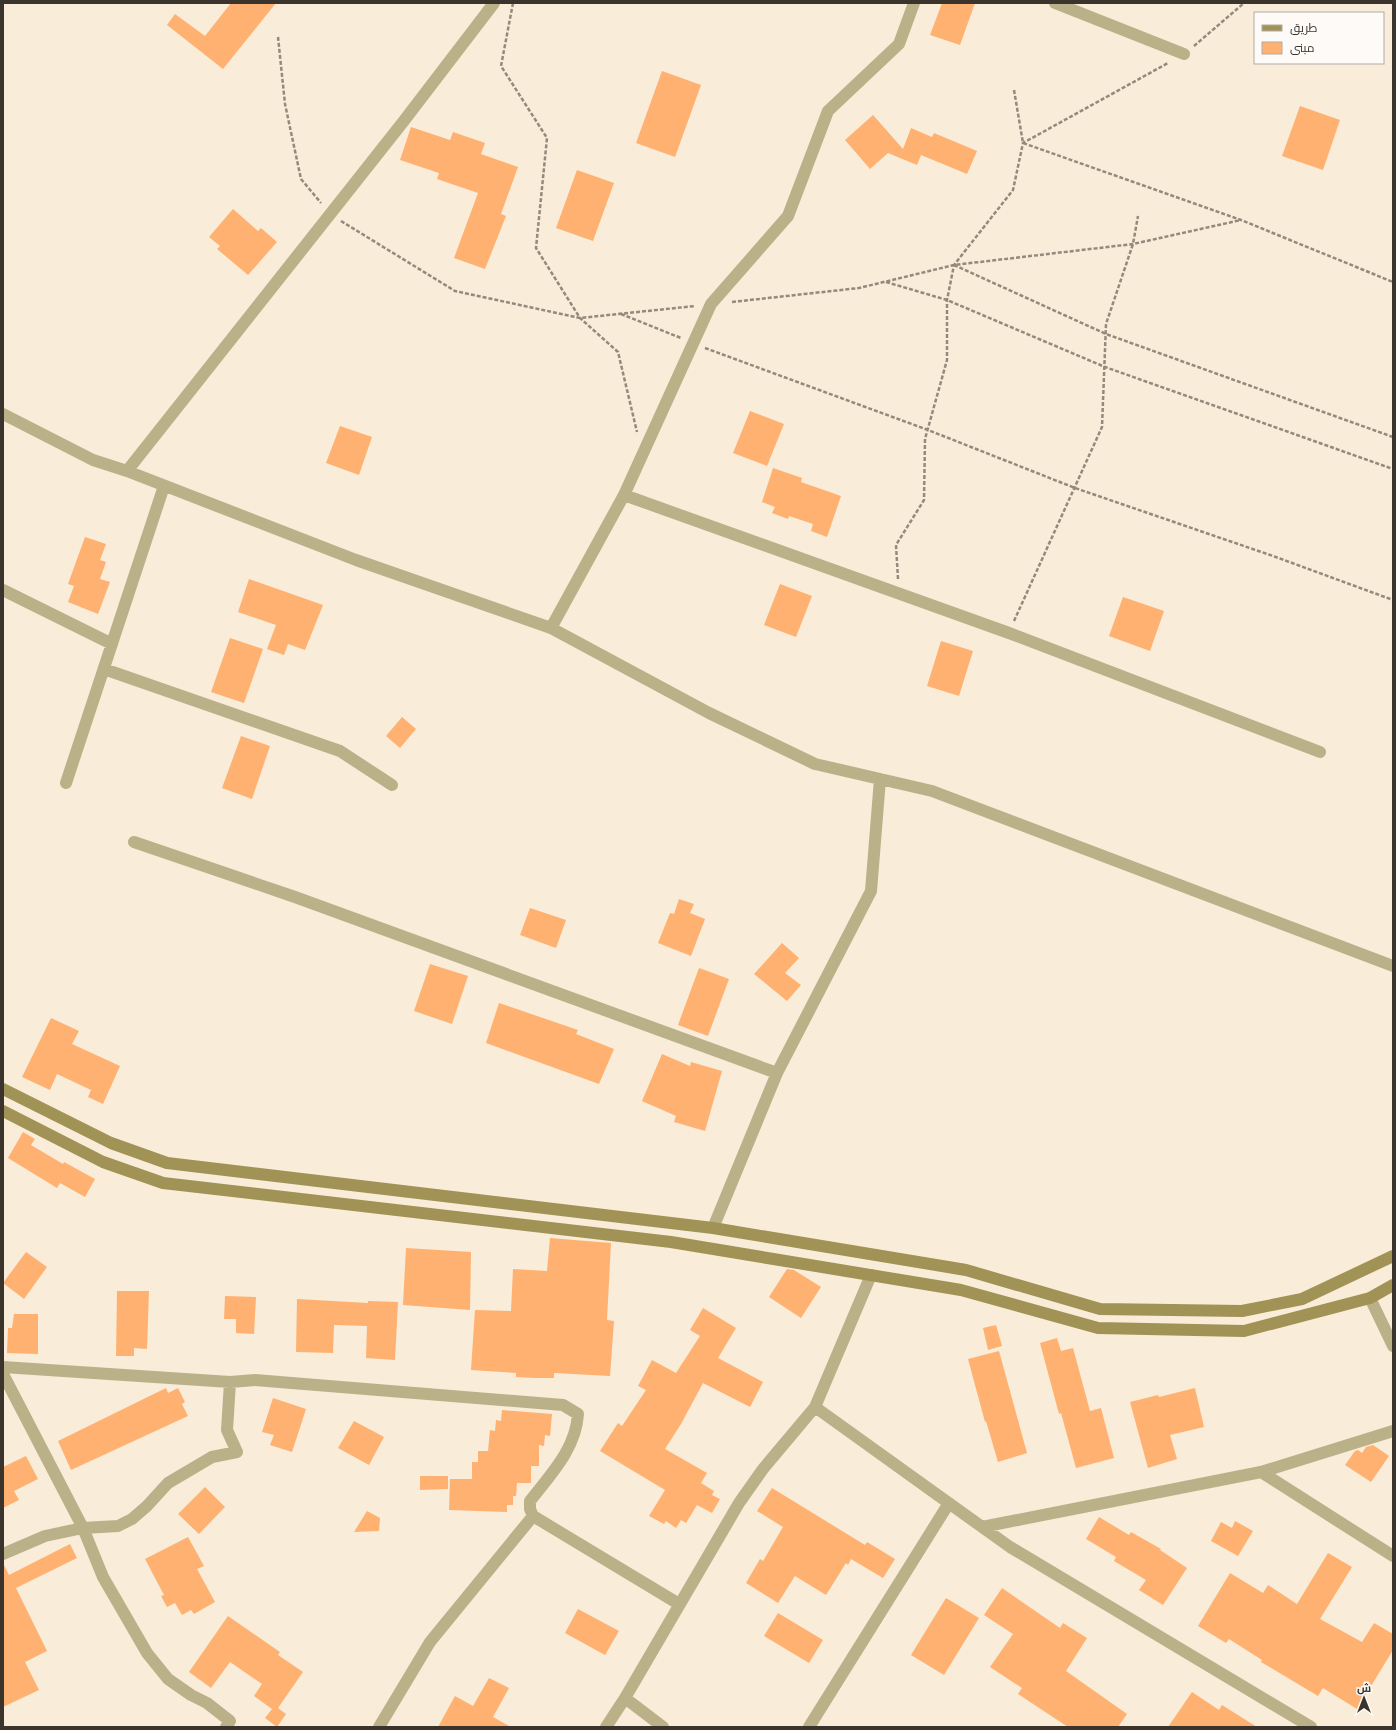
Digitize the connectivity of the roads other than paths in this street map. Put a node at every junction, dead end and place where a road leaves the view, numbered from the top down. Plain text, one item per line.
1 (494, 3) edge
2 (914, 3) edge
3 (1055, 3) edge
4 (1184, 54) road end
5 (3, 414) edge
6 (127, 471) junction
7 (164, 486) junction
8 (624, 494) junction
9 (3, 590) edge
10 (551, 628) junction
11 (112, 644) junction
12 (104, 669) junction
13 (1320, 752) dead end
14 (880, 779) junction
15 (66, 783) dead end
16 (392, 785) dead end
17 (134, 842) dead end
18 (1393, 966) edge
19 (777, 1073) junction
20 (3, 1089) edge
21 (3, 1111) edge
22 (714, 1228) junction
23 (1393, 1256) edge
24 (872, 1275) junction
25 (1393, 1285) edge
26 (1370, 1298) junction
27 (1393, 1346) edge
28 (3, 1367) edge
29 (3, 1374) edge
30 (230, 1382) junction
31 (816, 1408) junction
32 (1393, 1431) edge
33 (1260, 1472) junction
34 (949, 1503) junction
35 (533, 1516) junction
36 (982, 1527) junction
37 (83, 1528) junction
38 (3, 1554) edge
39 (1393, 1556) edge
40 (679, 1604) junction
41 (625, 1698) junction
42 (231, 1725) edge
43 (379, 1727) edge
44 (606, 1727) edge
45 (663, 1727) edge
46 (809, 1727) edge
47 (1311, 1727) edge

1 - 6 street
2 - 8 street
3 - 4 street
5 - 6 street
6 - 7 street
7 - 10 street
7 - 11 street
8 - 10 street
8 - 13 street
9 - 11 street
10 - 14 street
11 - 12 street
12 - 15 street
12 - 16 street
14 - 18 street
14 - 19 street
17 - 19 street
19 - 22 street
20 - 22 street
21 - 24 street
22 - 23 street
24 - 26 street
24 - 31 street
25 - 26 street
26 - 27 street
28 - 30 street
29 - 37 street
30 - 35 street
30 - 37 street
31 - 34 street
31 - 40 street
32 - 33 street
33 - 36 street
33 - 39 street
34 - 36 street
34 - 46 street
35 - 40 street
35 - 43 street
36 - 47 street
37 - 38 street
37 - 42 street
40 - 41 street
41 - 44 street
41 - 45 street

